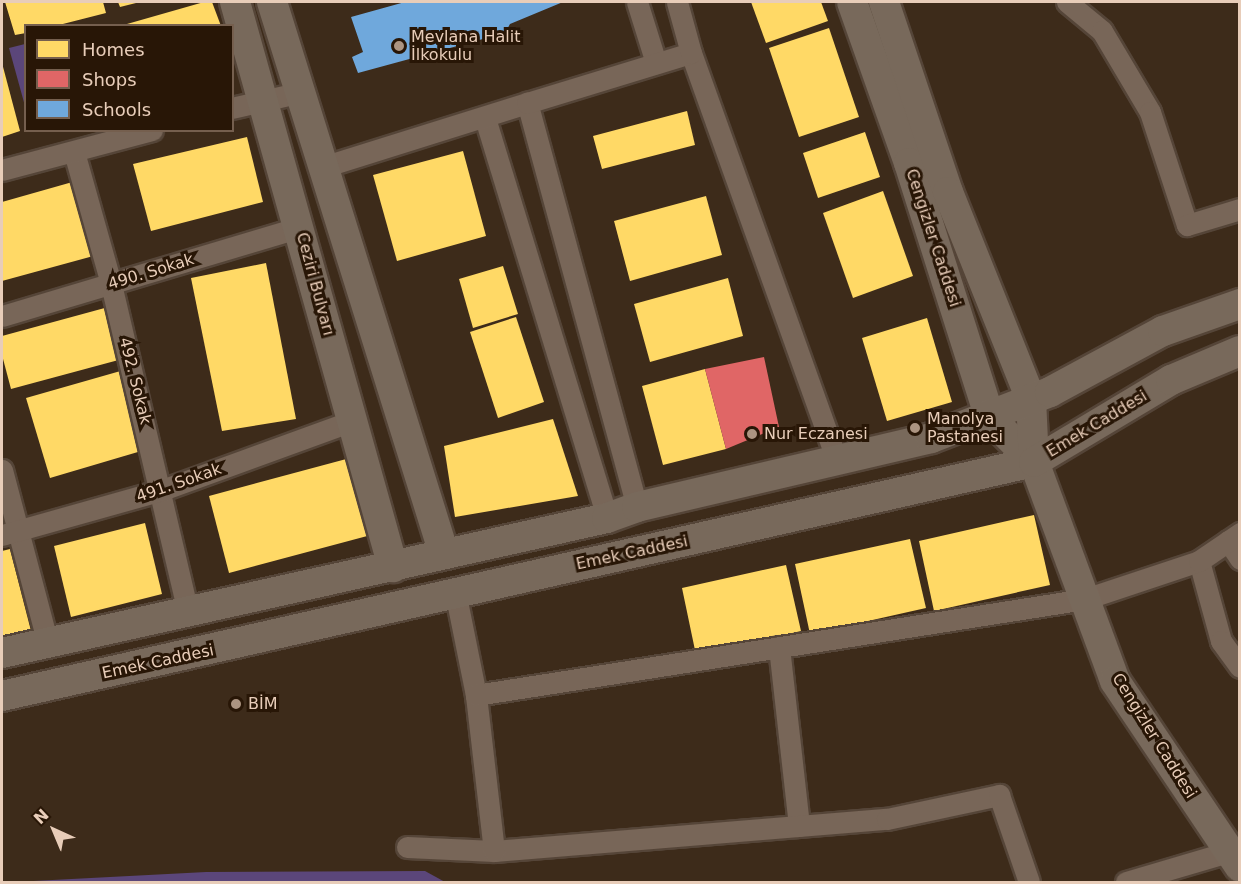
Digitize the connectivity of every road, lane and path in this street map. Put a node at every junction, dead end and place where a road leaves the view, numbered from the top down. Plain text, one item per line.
1 (235, 2) edge
2 (272, 2) edge
3 (637, 2) edge
4 (677, 2) edge
5 (852, 2) edge
6 (884, 2) edge
7 (1067, 2) edge
8 (690, 53) junction
9 (656, 63) junction
10 (302, 92) junction
11 (264, 100) junction
12 (527, 103) junction
13 (234, 108) edge
14 (485, 118) junction
15 (145, 132) edge
16 (74, 152) junction
17 (326, 166) junction
18 (2, 170) edge
19 (1239, 208) edge
20 (300, 227) junction
21 (111, 284) junction
22 (1239, 304) edge
23 (2, 316) edge
24 (1239, 351) edge
25 (1031, 399) junction
26 (990, 418) junction
27 (352, 421) junction
28 (837, 461) junction
29 (1034, 462) junction
30 (2, 470) edge
31 (162, 490) junction
32 (637, 507) junction
33 (607, 518) junction
34 (9, 533) edge
35 (1234, 537) edge
36 (444, 554) junction
37 (1239, 559) edge
38 (1199, 561) junction
39 (393, 567) junction
40 (455, 591) junction
41 (1085, 599) junction
42 (188, 613) junction
43 (48, 644) junction
44 (779, 647) junction
45 (2, 653) edge
46 (1239, 666) edge
47 (476, 695) junction
48 (2, 696) edge
49 (799, 826) junction
50 (408, 847) dead end
51 (494, 851) junction
52 (1234, 859) edge
53 (1029, 882) edge
54 (1126, 882) edge

1 - 11 street, Ceziri Bulvarı
2 - 10 street
3 - 9 street
4 - 8 street
5 - 26 street, Cengizler Caddesi
6 - 25 street, Cengizler Caddesi
7 - 19 street
8 - 9 street
8 - 28 street
9 - 12 street
10 - 11 street
10 - 17 street
11 - 13 street
11 - 20 street, Ceziri Bulvarı
12 - 14 street
12 - 32 street
14 - 17 street
14 - 33 street
15 - 16 street
16 - 18 street
16 - 21 street, 492. Sokak
17 - 36 street
20 - 21 street, 490. Sokak
20 - 27 street, Ceziri Bulvarı
21 - 23 street, 490. Sokak
21 - 31 street, 492. Sokak
22 - 25 street
24 - 29 street, Emek Caddesi
25 - 26 street
25 - 29 street, Cengizler Caddesi
26 - 28 street
26 - 29 street, Cengizler Caddesi
27 - 31 street, 491. Sokak
27 - 39 street, Ceziri Bulvarı
28 - 32 street
29 - 40 street, Emek Caddesi
29 - 41 street, Cengizler Caddesi
30 - 34 street
31 - 34 street, 491. Sokak
31 - 42 street, 492. Sokak
32 - 33 street
33 - 36 street
34 - 43 street
35 - 37 street
35 - 38 street
36 - 39 street
38 - 41 street
38 - 46 street
39 - 42 street
40 - 47 street
40 - 48 street, Emek Caddesi
41 - 44 street
41 - 52 street, Cengizler Caddesi
42 - 43 street
43 - 45 street
44 - 47 street
44 - 49 street
47 - 51 street
49 - 51 street
49 - 53 street
50 - 51 street
52 - 54 street

